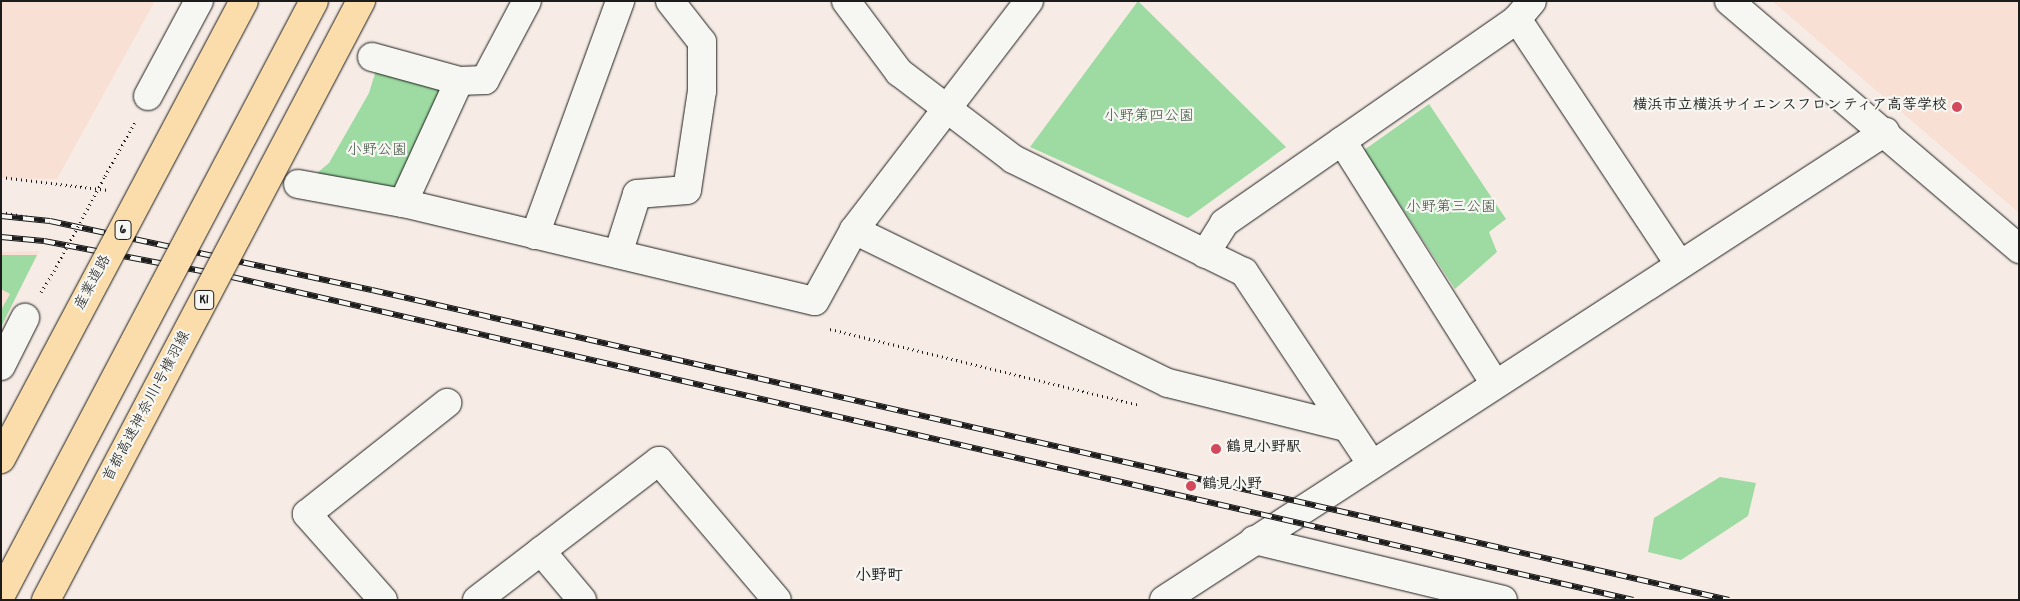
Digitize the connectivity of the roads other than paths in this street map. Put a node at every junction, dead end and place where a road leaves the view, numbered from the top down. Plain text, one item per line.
1 (199, 1) edge
2 (244, 1) edge
3 (314, 1) edge
4 (362, 1) edge
5 (526, 1) edge
6 (620, 1) edge
7 (670, 1) edge
8 (846, 1) edge
9 (1029, 1) edge
10 (1729, 1) edge
11 (1525, 10) edge
12 (372, 57) dead end
13 (459, 81) junction
14 (148, 96) road end
15 (948, 107) junction
16 (1885, 132) junction
17 (1342, 141) junction
18 (298, 184) dead end
19 (403, 203) junction
20 (854, 230) junction
21 (535, 234) junction
22 (2019, 250) edge
23 (618, 254) junction
24 (1205, 254) junction
25 (1679, 264) junction
26 (26, 318) dead end
27 (1, 366) edge
28 (1494, 382) junction
29 (447, 403) dead end
30 (1346, 427) junction
31 (1, 459) edge
32 (1370, 462) junction
33 (1254, 540) junction
34 (541, 551) junction
35 (1, 595) edge
36 (46, 600) edge
37 (383, 600) edge
38 (478, 600) edge
39 (582, 600) edge
40 (777, 600) edge
41 (1164, 600) edge
42 (1503, 600) edge

1 - 14 street
2 - 31 main road, 産業道路 / 6, bridge
3 - 35 main road, bridge
4 - 36 main road, 首都高速神奈川1号横羽線 / K1, bridge
5 - 13 street
6 - 21 street
7 - 23 street
8 - 15 street
9 - 15 street
10 - 16 street
11 - 17 street
11 - 25 street
12 - 13 street
13 - 19 street
15 - 20 street
15 - 24 street
16 - 22 street
16 - 25 street
17 - 24 street
17 - 28 street
18 - 19 street
19 - 21 street
20 - 23 street
20 - 30 street
21 - 23 street
24 - 30 street
25 - 28 street
26 - 27 street
28 - 32 street
29 - 37 street
30 - 32 street
32 - 33 street
33 - 41 street
33 - 42 street
34 - 38 street
34 - 39 street
34 - 40 street

